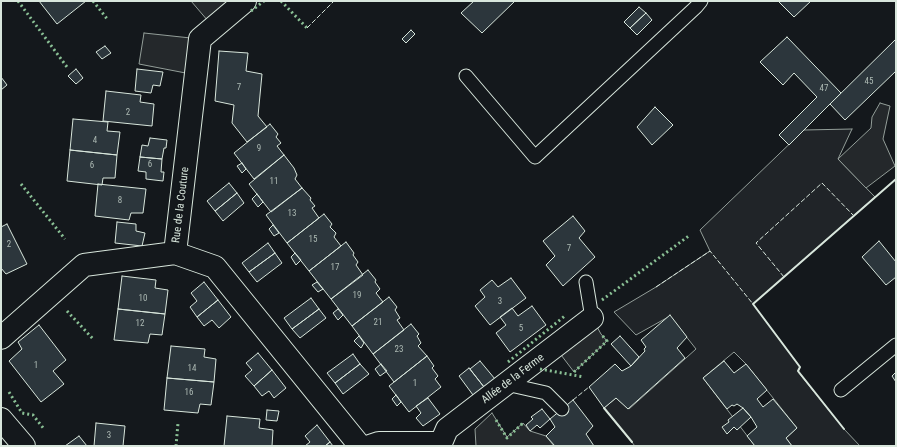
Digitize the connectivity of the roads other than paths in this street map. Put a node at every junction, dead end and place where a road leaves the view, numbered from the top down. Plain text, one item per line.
1 (245, 1) edge
2 (701, 1) edge
3 (466, 76) dead end
4 (175, 253) junction
5 (586, 282) dead end
6 (592, 318) joint
7 (1, 338) edge
8 (896, 345) edge
9 (506, 384) junction
10 (840, 390) dead end
11 (562, 409) dead end
12 (1, 419) edge
13 (443, 445) edge
14 (24, 446) edge
15 (360, 446) edge
16 (370, 446) edge

1 - 4 street, Rue de la Couture
2 - 3 lane
4 - 7 street
4 - 15 street, Rue de la Couture
5 - 6 lane
6 - 9 street, Allée de la Ferme
8 - 10 lane
9 - 11 lane
9 - 13 street, Allée de la Ferme
12 - 14 street
13 - 16 street, Allée de la Ferme

